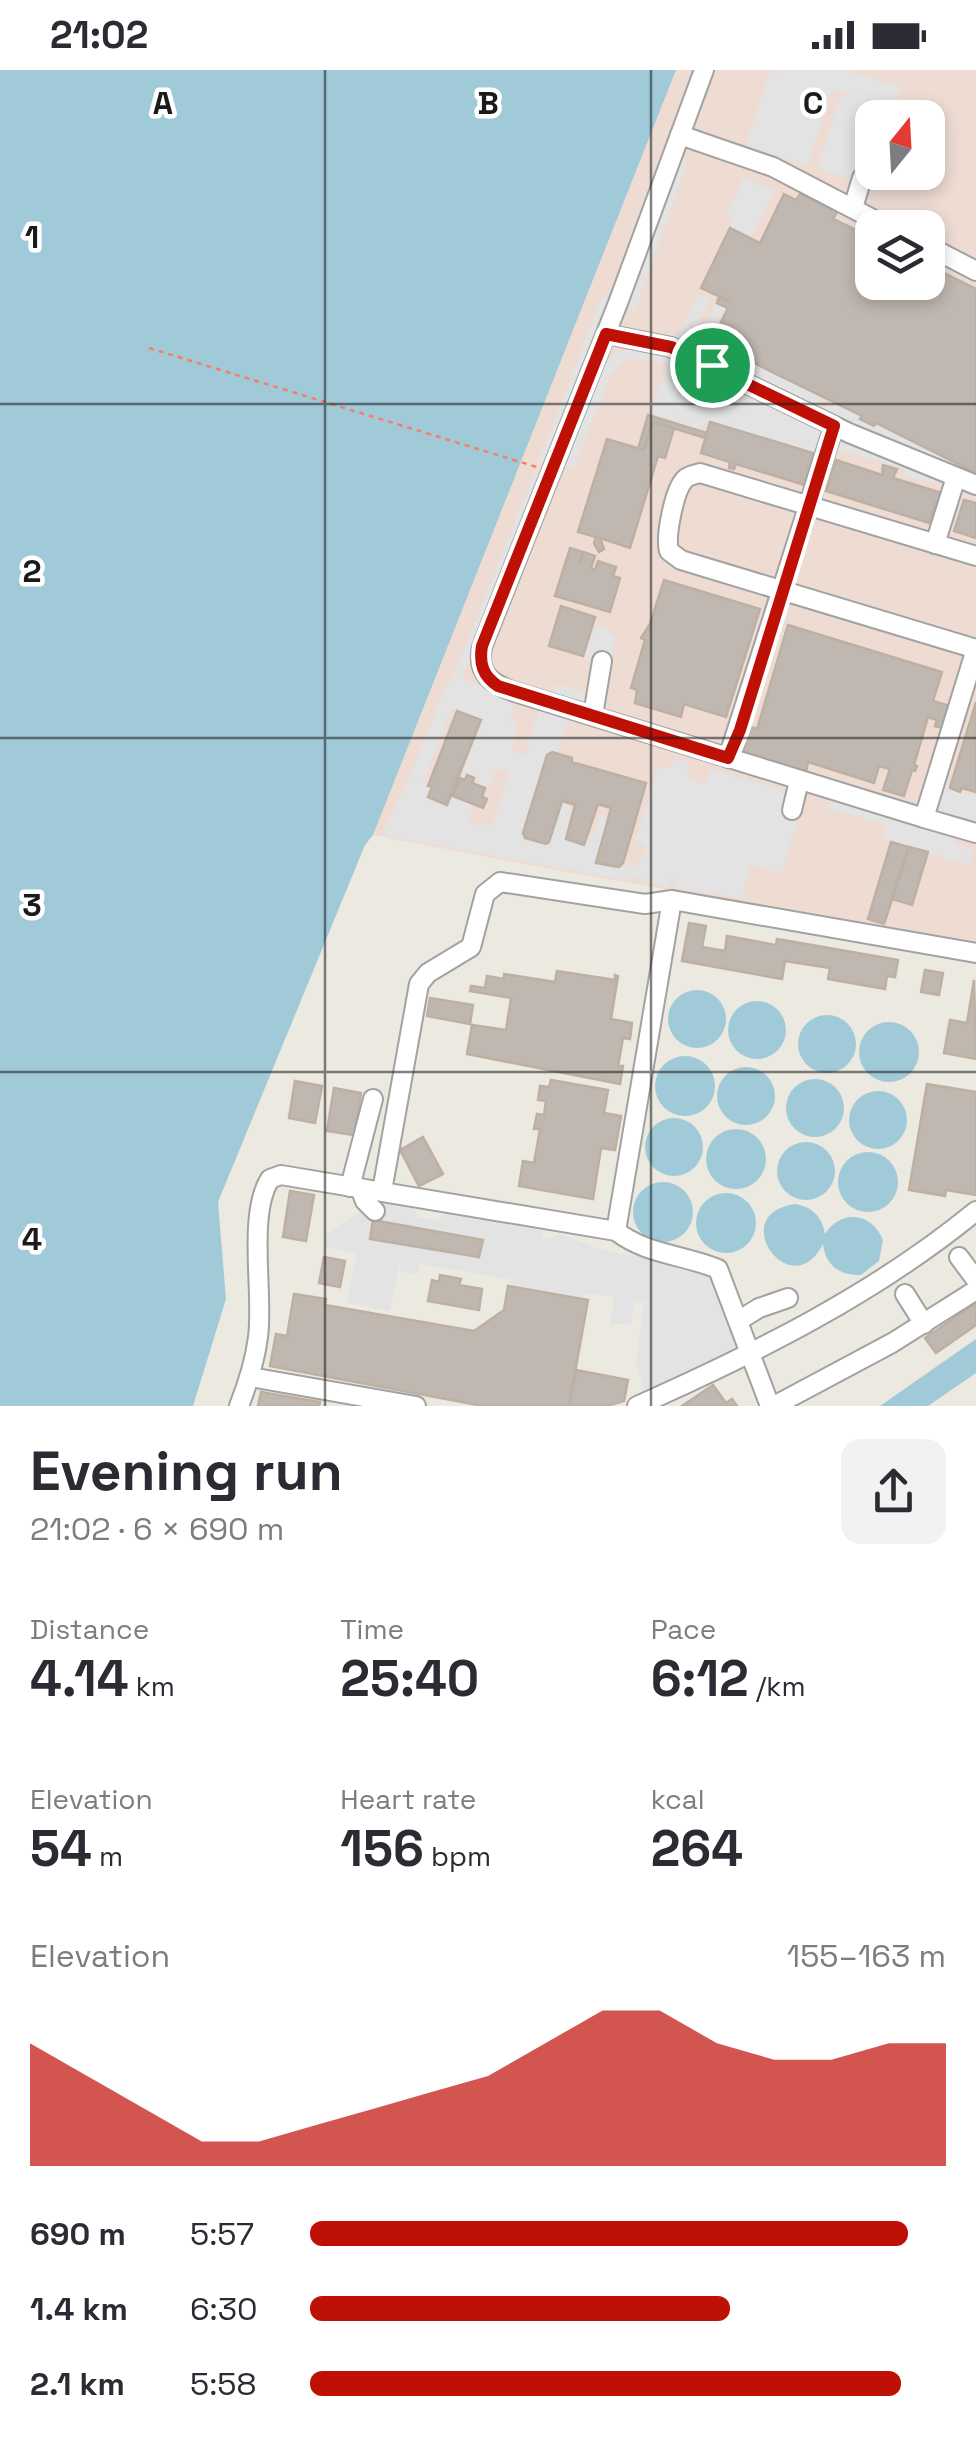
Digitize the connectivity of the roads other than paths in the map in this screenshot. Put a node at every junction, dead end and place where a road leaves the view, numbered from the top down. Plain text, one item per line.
1 (704, 70) edge
2 (680, 135) junction
3 (858, 190) edge
4 (853, 208) junction
5 (857, 210) edge
6 (945, 255) edge
7 (976, 271) edge
8 (606, 334) junction
9 (829, 430) junction
10 (956, 476) junction
11 (976, 485) edge
12 (808, 504) junction
13 (935, 544) junction
14 (976, 556) edge
15 (782, 591) junction
16 (976, 649) edge
17 (602, 661) dead end
18 (592, 715) junction
19 (728, 758) junction
20 (800, 781) junction
21 (792, 810) dead end
22 (924, 818) junction
23 (976, 833) edge
24 (672, 900) junction
25 (976, 953) edge
26 (373, 1099) dead end
27 (355, 1188) junction
28 (382, 1191) junction
29 (375, 1210) dead end
30 (976, 1211) edge
31 (616, 1232) junction
32 (959, 1257) dead end
33 (976, 1280) edge
34 (976, 1290) edge
35 (905, 1294) dead end
36 (788, 1298) dead end
37 (729, 1309) junction
38 (924, 1324) junction
39 (749, 1355) junction
40 (250, 1377) junction
41 (405, 1405) edge
42 (239, 1406) edge
43 (637, 1406) edge
44 (772, 1406) edge

1 - 2 lane
2 - 4 lane
2 - 8 lane
3 - 4 lane
4 - 5 lane
6 - 7 lane
8 - 9 lane
8 - 18 lane
9 - 10 lane
9 - 12 lane
10 - 11 lane
10 - 13 lane
12 - 13 lane
12 - 15 lane
12 - 15 lane
13 - 14 lane
15 - 16 lane
15 - 19 lane
16 - 22 lane
17 - 18 lane
18 - 19 lane
19 - 20 lane
20 - 21 lane
20 - 22 lane
22 - 23 lane
24 - 25 lane
24 - 28 lane
24 - 31 lane
26 - 27 lane
27 - 28 lane
27 - 29 lane
27 - 40 lane
28 - 31 lane
30 - 39 lane
31 - 37 lane
32 - 33 lane
34 - 38 lane
35 - 38 lane
36 - 37 lane
37 - 39 lane
38 - 44 lane
39 - 43 lane
39 - 44 lane
40 - 41 lane
40 - 42 lane

